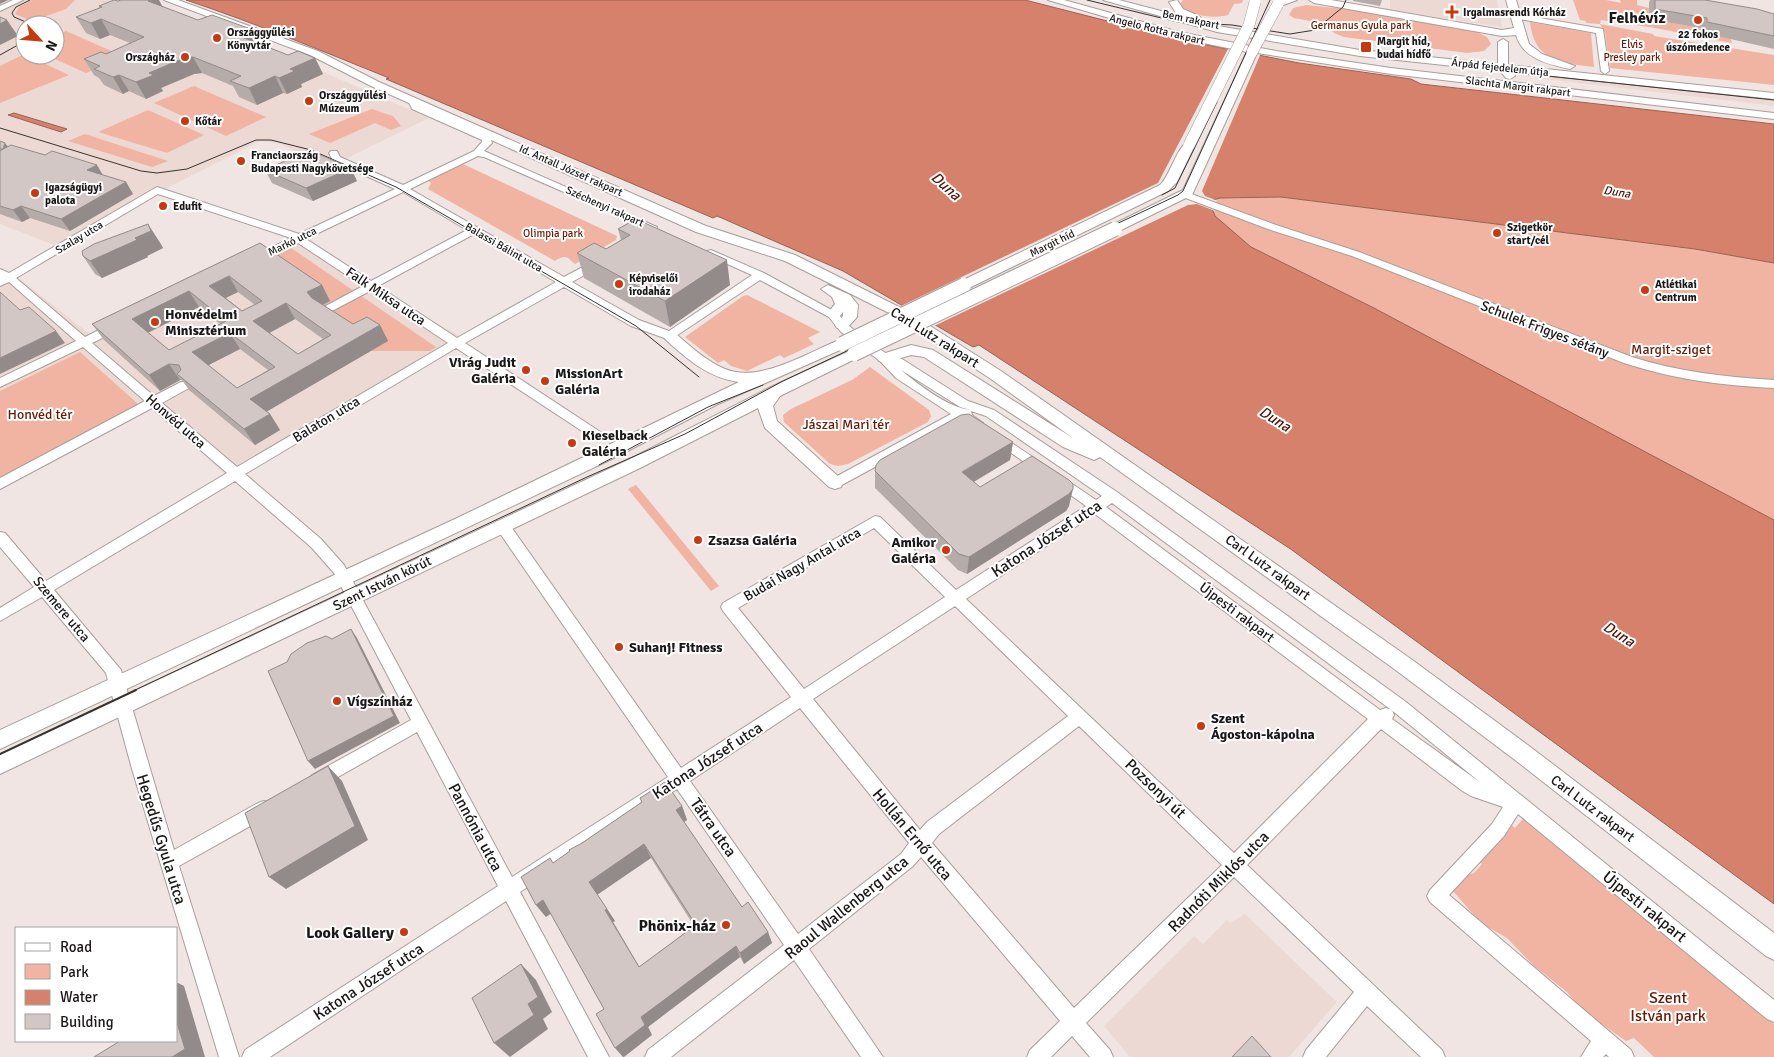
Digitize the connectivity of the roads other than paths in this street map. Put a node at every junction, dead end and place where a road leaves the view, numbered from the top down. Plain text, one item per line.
1 (19, 0) edge
2 (169, 0) edge
3 (1053, 0) edge
4 (1108, 0) edge
5 (1256, 0) edge
6 (1314, 0) edge
7 (1511, 0) edge
8 (1174, 1) edge
9 (1283, 1) edge
10 (1343, 2) edge
11 (0, 9) edge
12 (1083, 9) junction
13 (1152, 11) junction
14 (1517, 16) junction
15 (1210, 23) junction
16 (1521, 29) junction
17 (1232, 30) junction
18 (1486, 30) junction
19 (1262, 52) joint
20 (1503, 55) junction
21 (1539, 63) junction
22 (1524, 70) junction
23 (1605, 71) junction
24 (1564, 74) junction
25 (1774, 89) edge
26 (1634, 94) junction
27 (1774, 96) edge
28 (412, 100) junction
29 (1667, 103) junction
30 (1758, 114) junction
31 (1774, 116) edge
32 (350, 152) dead end
33 (477, 153) junction
34 (402, 188) junction
35 (157, 190) joint
36 (1186, 194) junction
37 (474, 230) junction
38 (656, 232) edge
39 (299, 238) junction
40 (730, 238) junction
41 (700, 248) edge
42 (610, 256) edge
43 (246, 264) edge
44 (760, 275) junction
45 (3, 278) edge
46 (564, 282) junction
47 (371, 286) junction
48 (326, 310) edge
49 (837, 320) junction
50 (124, 323) edge
51 (670, 336) junction
52 (85, 342) junction
53 (458, 344) junction
54 (884, 358) junction
55 (744, 382) junction
56 (0, 383) edge
57 (186, 384) edge
58 (1774, 384) edge
59 (768, 397) junction
60 (154, 402) junction
61 (990, 413) junction
62 (960, 415) junction
63 (598, 436) dead end
64 (1120, 465) junction
65 (236, 474) junction
66 (835, 483) joint
67 (0, 484) edge
68 (1112, 496) junction
69 (1095, 506) junction
70 (875, 521) joint
71 (502, 525) junction
72 (0, 537) edge
73 (344, 579) junction
74 (45, 588) junction
75 (354, 596) junction
76 (956, 597) junction
77 (728, 607) joint
78 (0, 615) edge
79 (118, 685) junction
80 (802, 698) junction
81 (123, 706) junction
82 (1400, 707) junction
83 (1080, 716) junction
84 (1380, 718) junction
85 (421, 722) junction
86 (0, 740) edge
87 (0, 764) edge
88 (680, 778) junction
89 (307, 786) edge
90 (281, 800) edge
91 (1516, 802) junction
92 (921, 844) junction
93 (169, 862) junction
94 (1235, 864) junction
95 (509, 889) junction
96 (796, 947) junction
97 (1774, 948) edge
98 (1367, 991) junction
99 (1774, 1012) edge
100 (1073, 1022) junction
101 (1604, 1040) junction
102 (230, 1057) edge
103 (252, 1057) edge
104 (599, 1057) edge
105 (656, 1057) edge
106 (873, 1057) edge
107 (1037, 1057) edge
108 (1102, 1057) edge
109 (1313, 1057) edge
110 (1435, 1057) edge
111 (1591, 1057) edge
112 (1624, 1057) edge

1 - 11 street
2 - 28 main road, Id. Antall József rakpart
3 - 12 main road, Angelo Rotta rakpart
4 - 13 main road, Bem rakpart
5 - 55 main road, Margit híd, bridge
6 - 10 main road
7 - 14 main road
8 - 13 main road
8 - 15 main road
9 - 36 main road, bridge
10 - 18 main road
12 - 17 main road
12 - 19 main road, Angelo Rotta rakpart
13 - 15 main road, Bem rakpart
13 - 17 main road, Bem rakpart
14 - 16 main road
14 - 23 street
15 - 17 main road, Bem rakpart
16 - 18 main road
16 - 21 main road
17 - 20 main road, Árpád fejedelem útja
17 - 20 main road, Árpád fejedelem útja
18 - 20 main road
19 - 29 main road, Slachta Margit rakpart
20 - 21 main road, Árpád fejedelem útja
20 - 21 main road
20 - 22 main road, Árpád fejedelem útja
20 - 26 main road
21 - 22 main road
21 - 23 main road, Árpád fejedelem útja
21 - 24 main road
22 - 24 main road, Árpád fejedelem útja
23 - 25 main road, Árpád fejedelem útja
24 - 27 main road, Árpád fejedelem útja
26 - 29 main road
26 - 30 main road
28 - 33 street, Id. Antall József rakpart
28 - 40 main road, Id. Antall József rakpart
29 - 30 main road, Slachta Margit rakpart
30 - 31 main road, Slachta Margit rakpart
32 - 34 street, Balassi Bálint utca
33 - 34 street, Markó utca
33 - 38 street, Széchenyi rakpart
34 - 37 street, Balassi Bálint utca
34 - 39 street, Markó utca
35 - 39 street, Falk Miksa utca
35 - 45 street, Szalay utca
36 - 58 street, Schulek Frigyes sétány
36 - 59 main road, Margit híd, bridge
37 - 46 street, Balassi Bálint utca
37 - 47 street
39 - 43 street, Markó utca
39 - 47 street, Falk Miksa utca
40 - 49 main road
40 - 64 main road, Carl Lutz rakpart
41 - 44 street
42 - 46 street, Balaton utca
44 - 49 street
44 - 51 street
45 - 52 street, Honvéd utca
46 - 51 street, Balassi Bálint utca
46 - 53 street, Balaton utca
47 - 48 street
47 - 53 street, Falk Miksa utca
49 - 54 street
50 - 52 street
51 - 55 main road
52 - 56 street
52 - 60 street, Honvéd utca
53 - 63 street, Falk Miksa utca
53 - 65 street, Balaton utca
54 - 61 street
54 - 62 street
54 - 64 main road
55 - 73 main road, Szent István körút
57 - 60 street
59 - 66 main road
59 - 71 main road, Szent István körút
60 - 65 street, Honvéd utca
60 - 67 street
61 - 62 street
61 - 68 street, Újpesti rakpart
62 - 66 street
62 - 69 street, Újpesti rakpart
64 - 97 main road, Carl Lutz rakpart
65 - 73 street, Honvéd utca
65 - 74 street, Balaton utca
68 - 69 street, Katona József utca
68 - 82 street, Újpesti rakpart
69 - 76 street, Katona József utca
69 - 84 street, Újpesti rakpart
70 - 76 street, Pozsonyi út
70 - 77 street, Budai Nagy Antal utca
71 - 75 main road, Szent István körút
71 - 88 street, Tátra utca
72 - 74 street, Szemere utca
73 - 75 street, Honvéd utca
73 - 79 main road, Szent István körút
74 - 78 street, Balaton utca
74 - 79 street, Szemere utca
75 - 81 main road, Szent István körút
75 - 85 street, Pannónia utca
76 - 80 street, Katona József utca
76 - 83 street, Pozsonyi út
77 - 80 street, Hollán Ernő utca
79 - 81 street, Szemere utca
79 - 86 main road, Szent István körút
80 - 88 street, Katona József utca
80 - 92 street, Hollán Ernő utca
81 - 87 main road, Szent István körút
81 - 93 street, Hegedűs Gyula utca
82 - 84 street, Radnóti Miklós utca
82 - 91 street, Újpesti rakpart
83 - 92 street, Raoul Wallenberg utca
83 - 94 street, Pozsonyi út
84 - 91 street, Újpesti rakpart
84 - 94 street, Radnóti Miklós utca
85 - 89 street
85 - 95 street, Pannónia utca
88 - 95 street, Katona József utca
88 - 96 street, Tátra utca
90 - 93 street
91 - 99 street, Újpesti rakpart
91 - 101 street
92 - 96 street, Raoul Wallenberg utca
92 - 100 street, Hollán Ernő utca
93 - 102 street, Hegedűs Gyula utca
94 - 98 street, Pozsonyi út
94 - 100 street, Radnóti Miklós utca
95 - 103 street, Katona József utca
95 - 104 street, Pannónia utca
96 - 105 street, Raoul Wallenberg utca
96 - 106 street, Tátra utca
98 - 109 street
98 - 110 street, Pozsonyi út
100 - 107 street, Radnóti Miklós utca
100 - 108 street, Hollán Ernő utca
101 - 111 street
101 - 112 street

